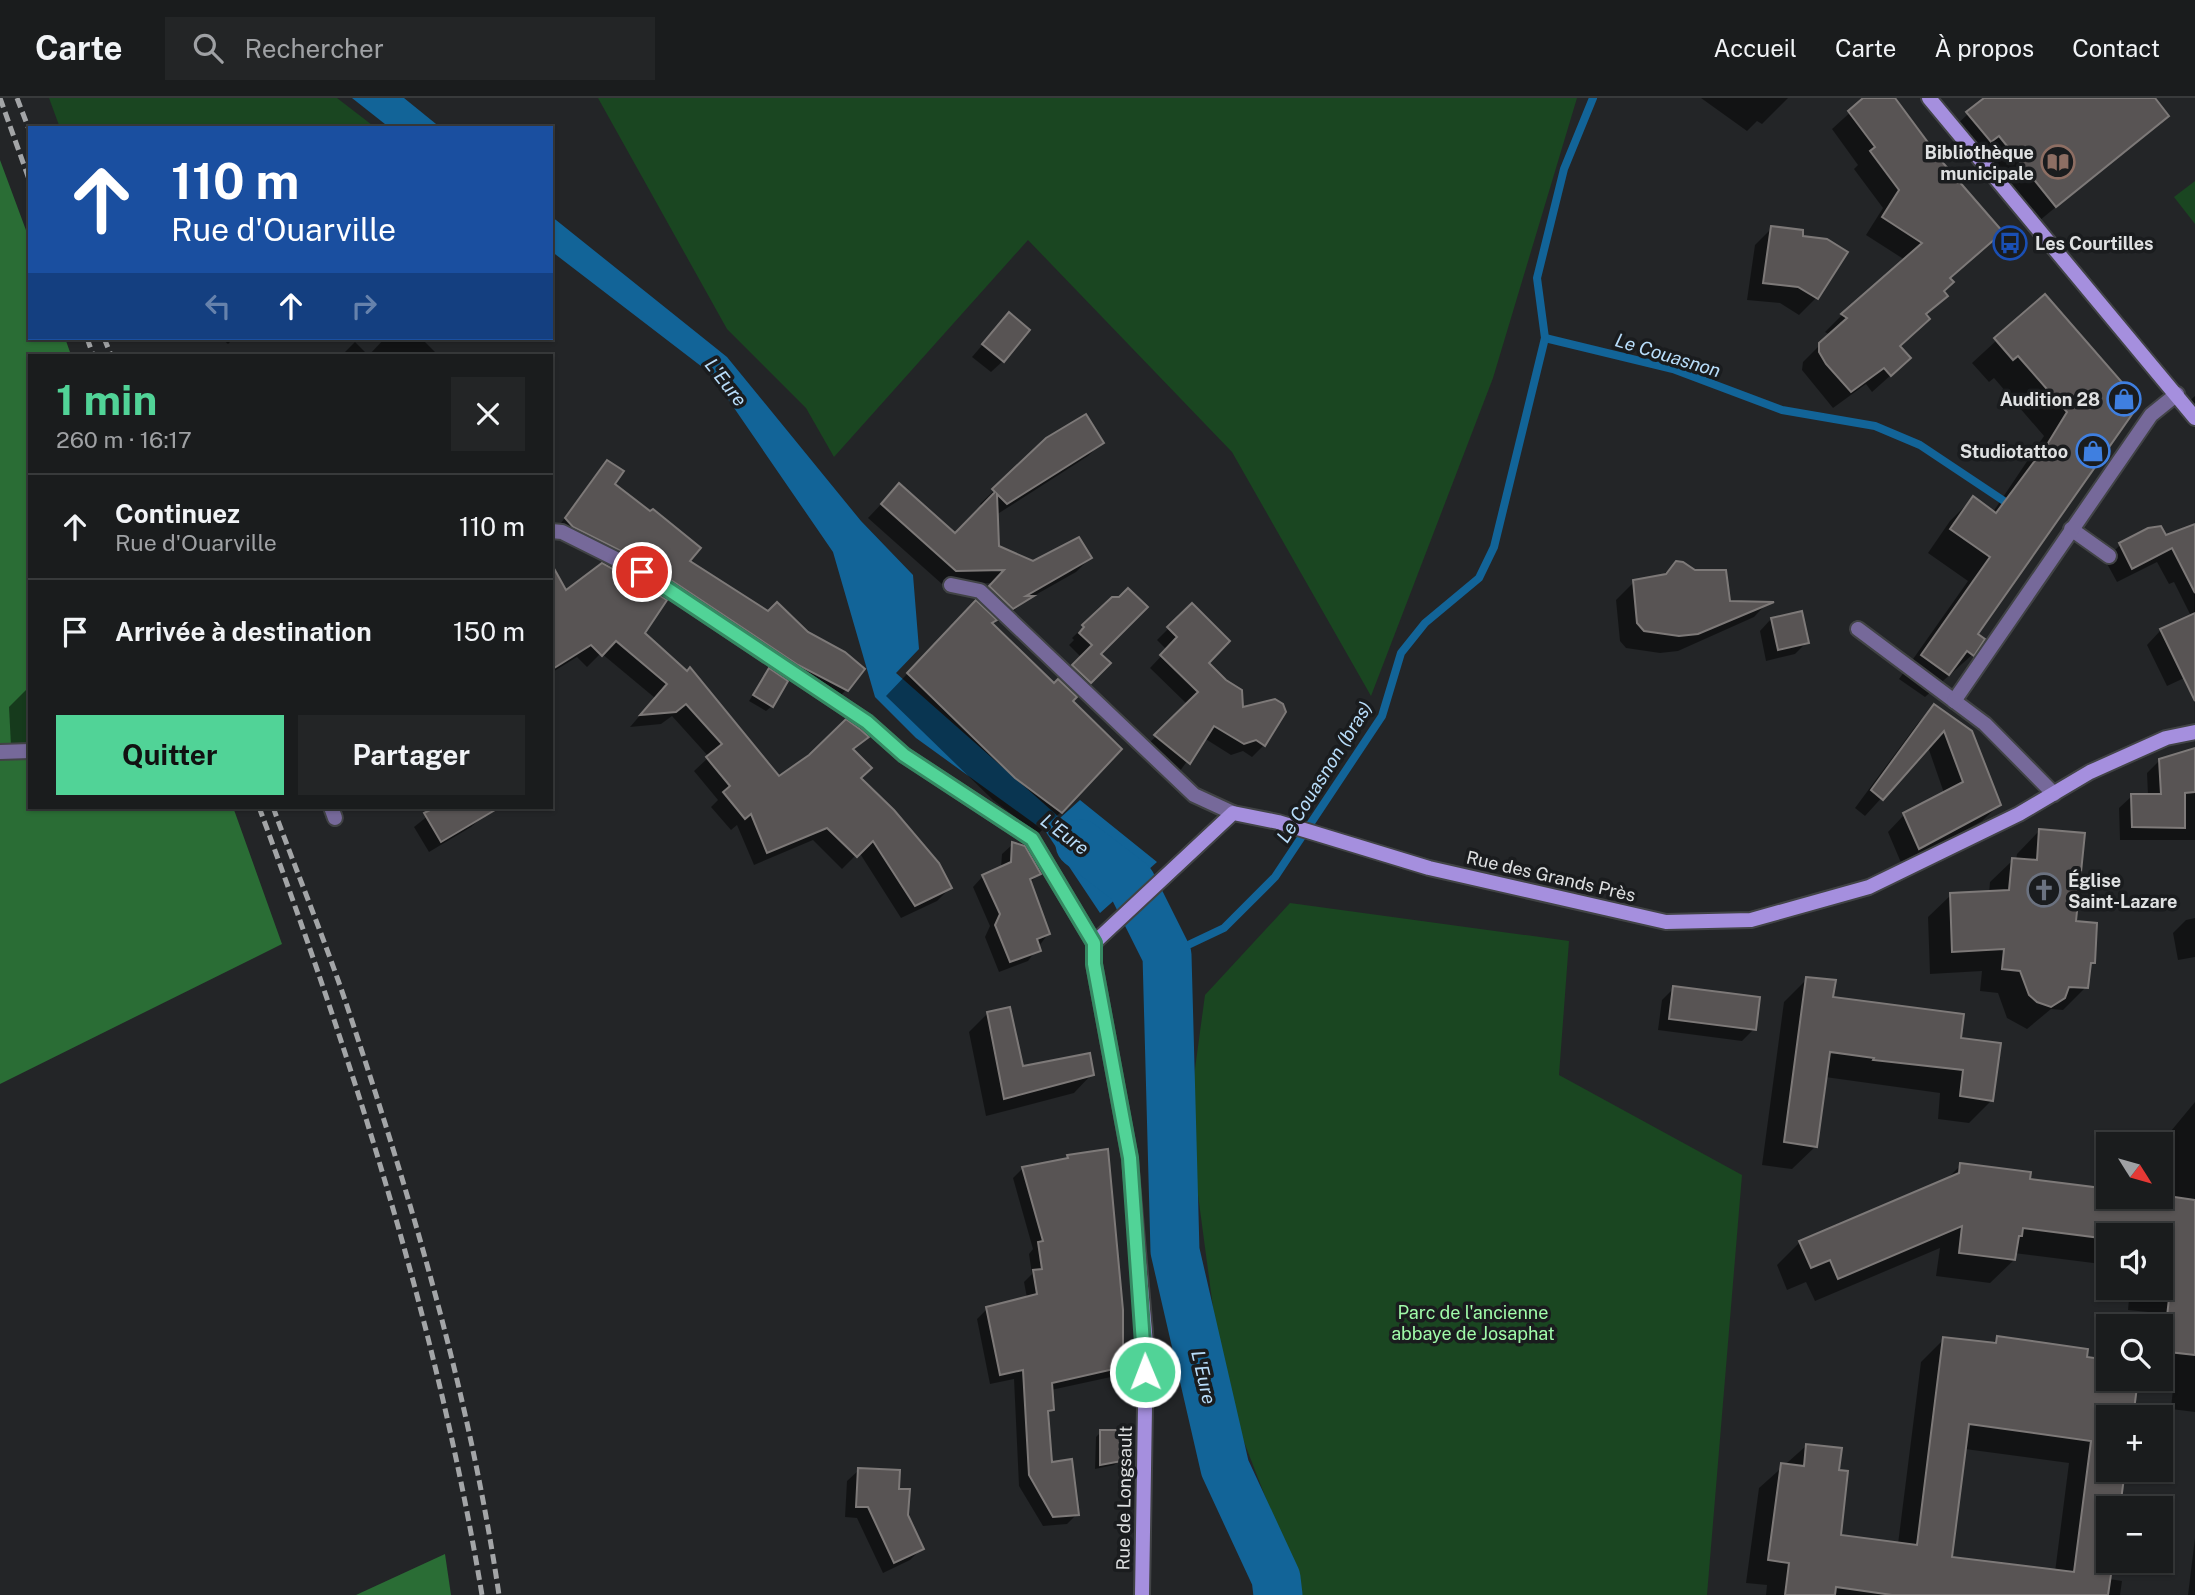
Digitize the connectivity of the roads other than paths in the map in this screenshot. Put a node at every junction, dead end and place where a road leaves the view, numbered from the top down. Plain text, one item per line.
1 (1929, 98) edge
2 (2177, 394) junction
3 (2195, 418) edge
4 (2071, 528) junction
5 (553, 531) edge
6 (2109, 556) dead end
7 (951, 585) dead end
8 (1858, 629) dead end
9 (1954, 701) junction
10 (2195, 732) edge
11 (0, 751) edge
12 (28, 751) edge
13 (2053, 794) junction
14 (1233, 813) junction
15 (1094, 943) junction
16 (1142, 1595) edge

1 - 2 street
2 - 3 street
2 - 4 street
4 - 6 street
4 - 9 street
5 - 15 street
7 - 14 street, Rue des Grands Près
8 - 9 street
9 - 13 street
10 - 13 street, Rue des Grands Près
11 - 12 street
13 - 14 street, Rue des Grands Près
14 - 15 street
15 - 16 street, Rue de Longsault

